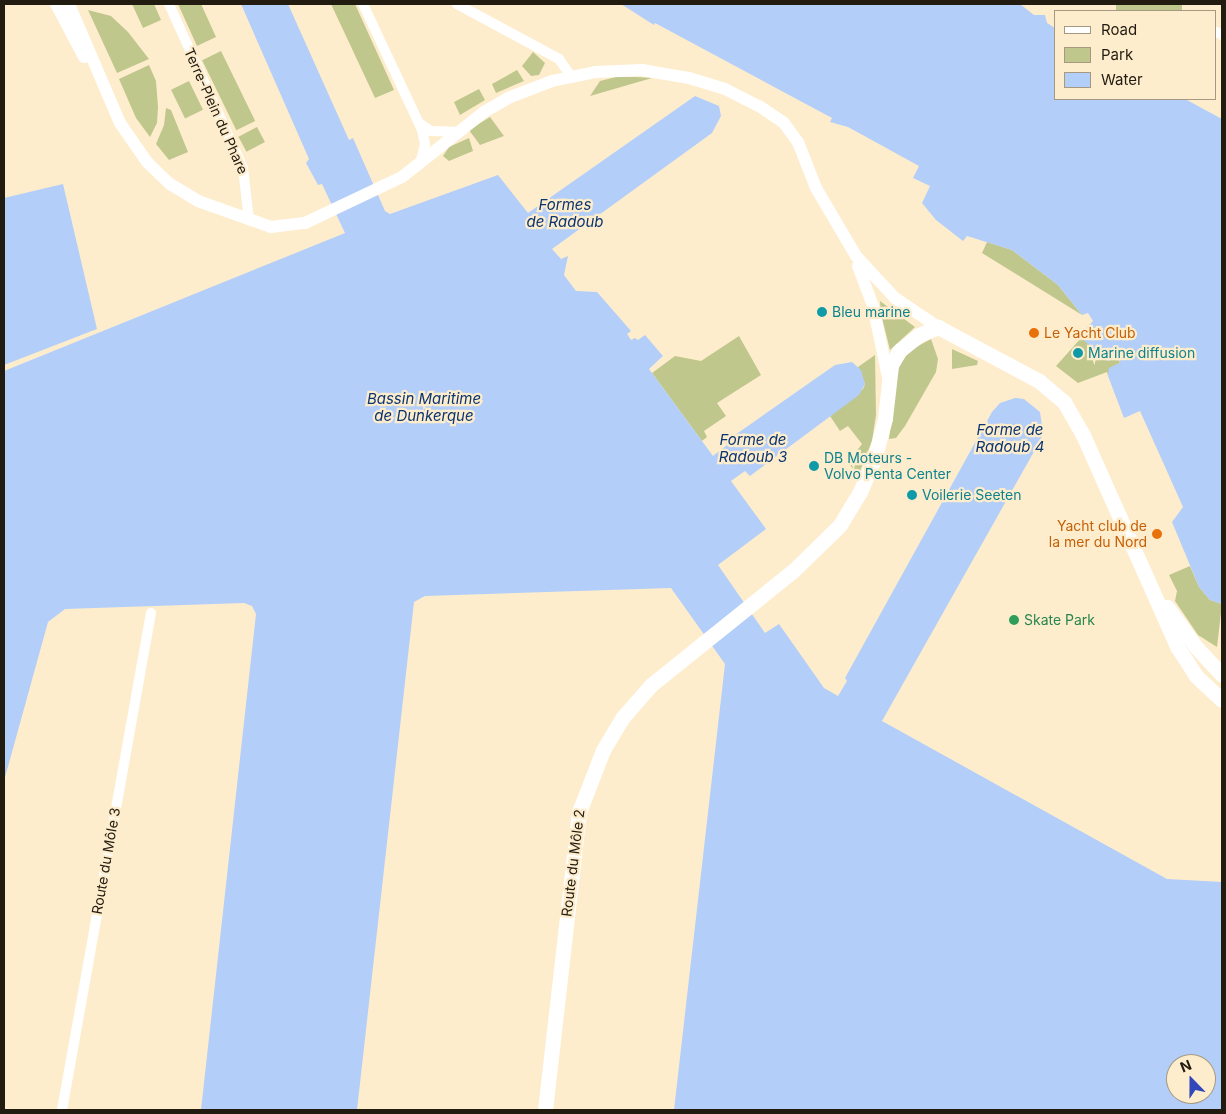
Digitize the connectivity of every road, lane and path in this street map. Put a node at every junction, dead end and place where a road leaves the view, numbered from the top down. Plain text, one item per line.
1 (56, 4) edge
2 (68, 4) edge
3 (168, 4) edge
4 (363, 4) edge
5 (457, 4) edge
6 (571, 76) junction
7 (104, 88) junction
8 (419, 124) junction
9 (455, 132) junction
10 (420, 165) junction
11 (249, 221) junction
12 (850, 248) junction
13 (938, 326) junction
14 (888, 377) junction
15 (1142, 565) junction
16 (151, 613) dead end
17 (1222, 675) edge
18 (1222, 700) edge
19 (62, 1110) edge
20 (545, 1110) edge

1 - 7 street
2 - 7 street
3 - 11 street, Terre-Plein du Phare
4 - 8 street
5 - 6 street
6 - 9 street
6 - 12 street
7 - 11 street
8 - 9 street
8 - 10 street
9 - 10 street
10 - 11 street
12 - 13 street
12 - 14 street
13 - 14 main road, Route du Môle 2
13 - 15 main road
14 - 20 main road, Route du Môle 2
15 - 17 main road
15 - 18 main road
16 - 19 street, Route du Môle 3

